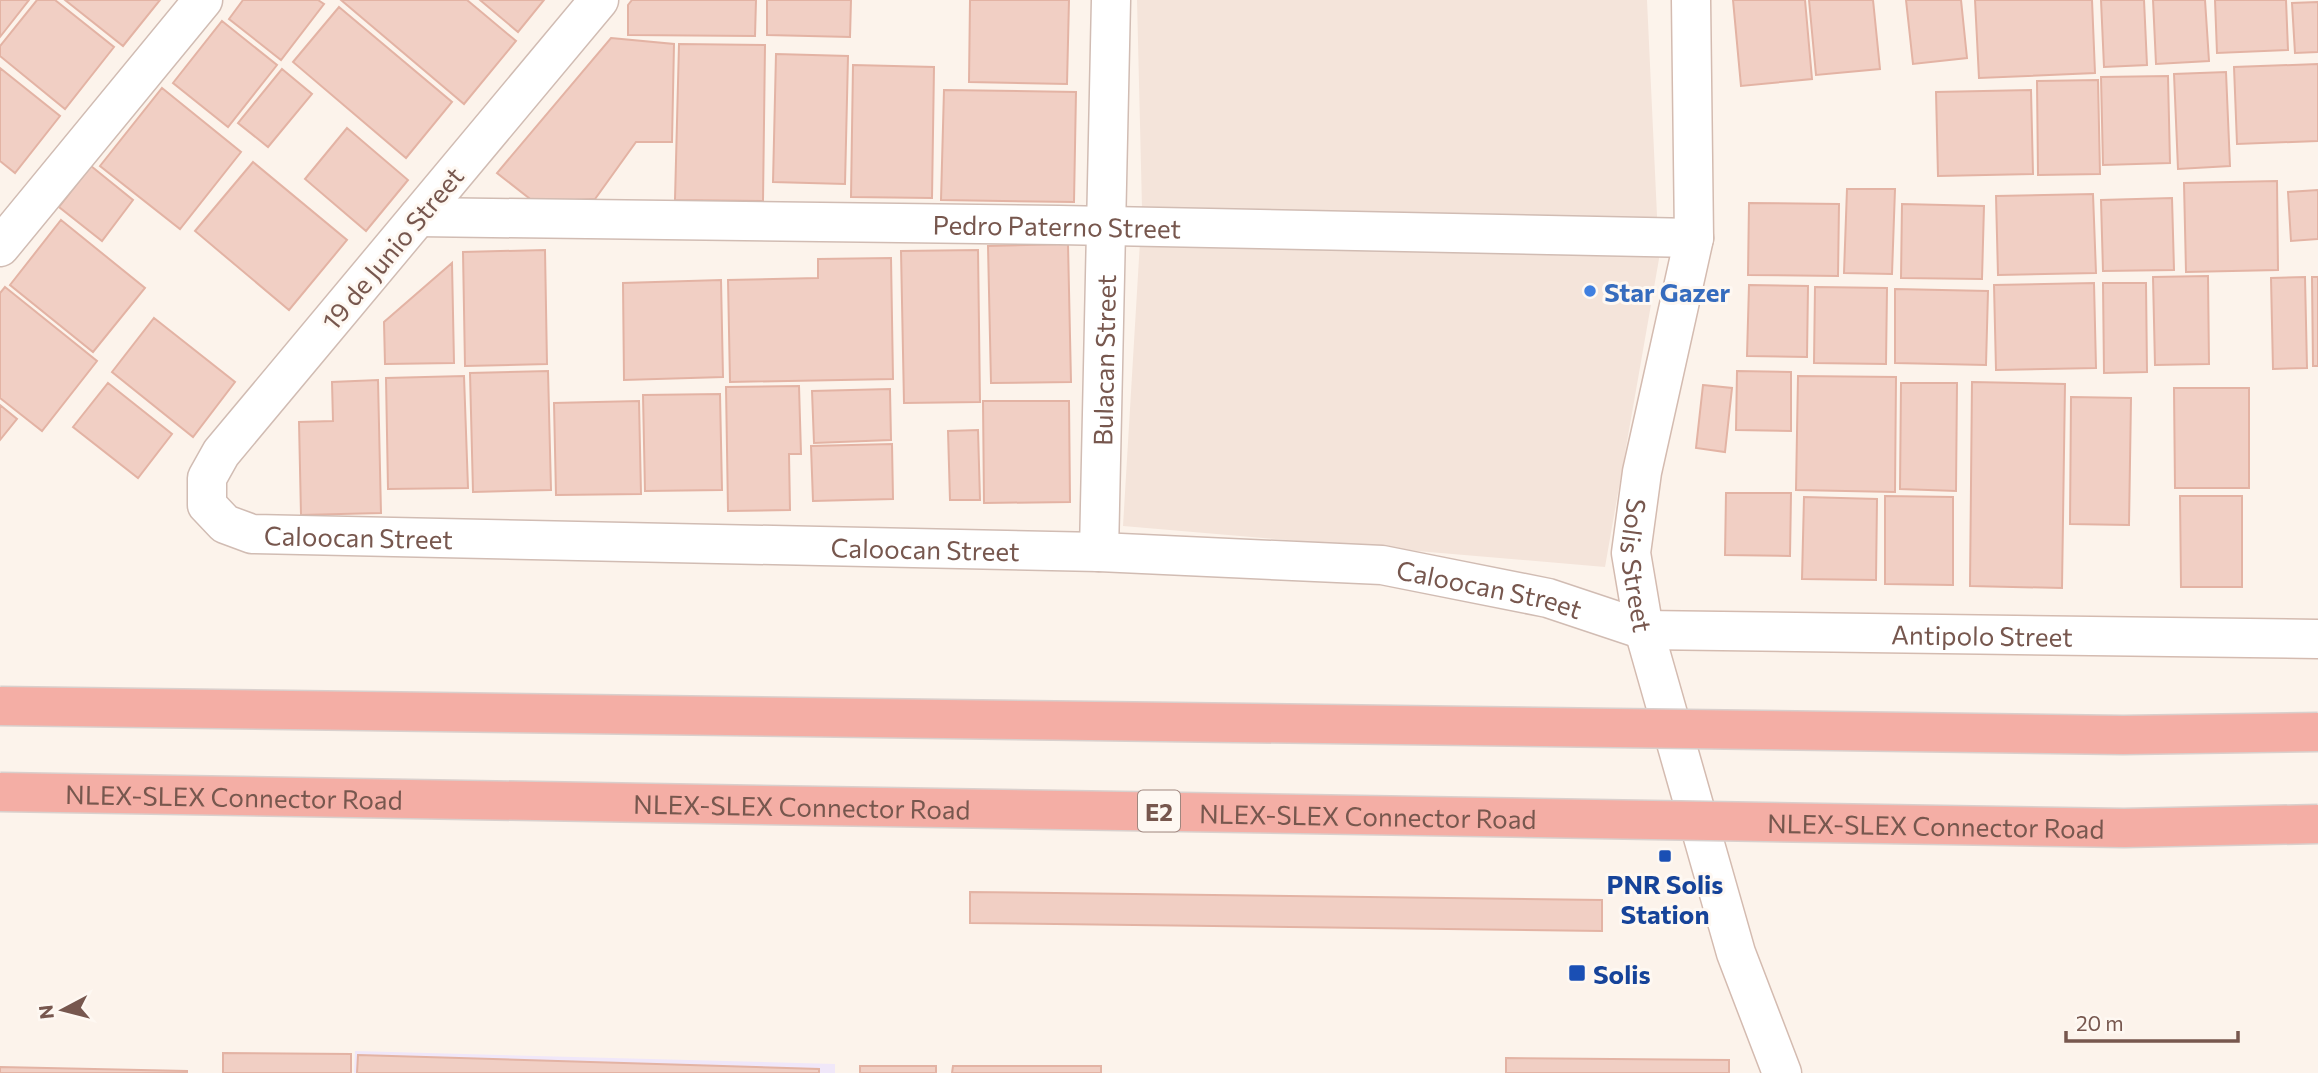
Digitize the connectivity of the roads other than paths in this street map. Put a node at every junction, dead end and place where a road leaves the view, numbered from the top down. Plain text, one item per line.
1 (204, 0) edge
2 (599, 0) edge
3 (1111, 0) edge
4 (1691, 0) edge
5 (418, 217) junction
6 (1105, 226) junction
7 (1695, 238) junction
8 (0, 247) edge
9 (207, 505) joint
10 (1099, 552) junction
11 (1644, 630) junction
12 (2318, 639) edge
13 (0, 706) edge
14 (2318, 732) edge
15 (0, 792) edge
16 (2318, 824) edge
17 (1782, 1073) edge

1 - 8 street
2 - 5 street, 19 de Junio Street
3 - 6 street, Bulacan Street
4 - 7 street, Solis Street
5 - 6 street, Pedro Paterno Street
5 - 9 street, 19 de Junio Street
6 - 7 street, Pedro Paterno Street
6 - 10 street, Bulacan Street
7 - 11 street, Solis Street
9 - 10 street, Caloocan Street
10 - 11 street, Caloocan Street
11 - 12 street, Antipolo Street
11 - 17 street, Solis Street
13 - 14 highway, bridge
15 - 16 highway, NLEX-SLEX Connector Road / E2, bridge

